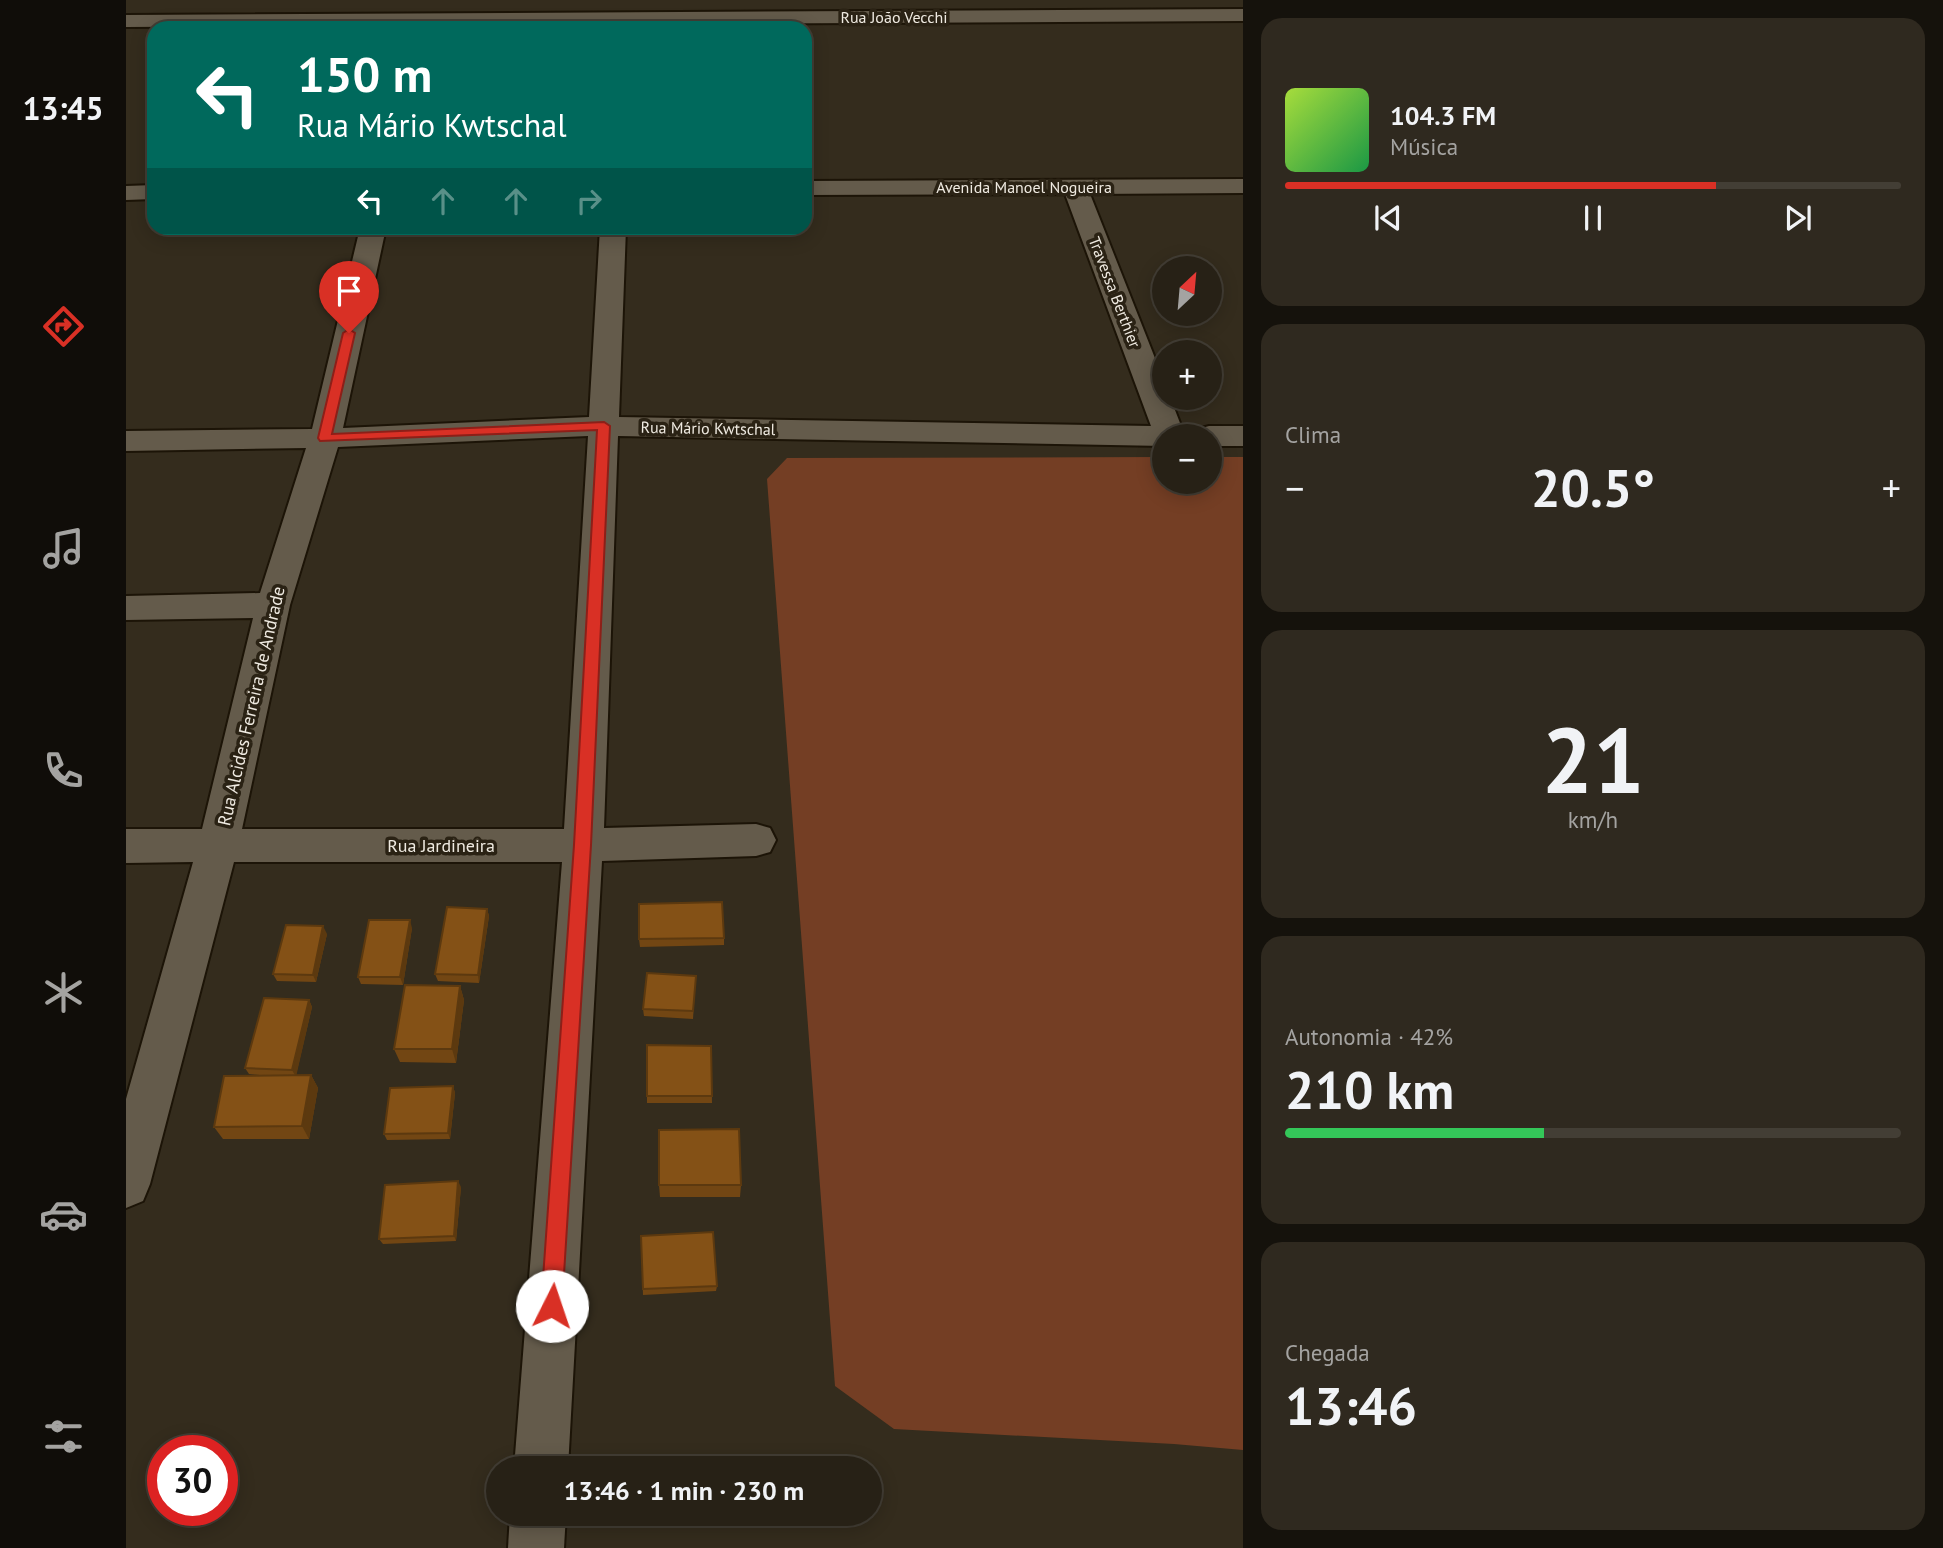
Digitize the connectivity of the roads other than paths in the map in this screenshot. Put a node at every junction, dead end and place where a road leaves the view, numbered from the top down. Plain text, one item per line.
1 (1140, 8) edge
2 (624, 9) edge
3 (1243, 15) edge
4 (126, 21) edge
5 (1243, 186) edge
6 (1075, 187) junction
7 (812, 188) edge
8 (147, 192) edge
9 (126, 193) edge
10 (371, 235) edge
11 (613, 235) edge
12 (1165, 424) edge
13 (604, 426) junction
14 (1152, 436) edge
15 (1222, 436) edge
16 (1243, 436) edge
17 (325, 438) junction
18 (126, 441) edge
19 (273, 605) junction
20 (126, 608) edge
21 (756, 840) dead end
22 (218, 845) junction
23 (583, 845) junction
24 (126, 846) edge
25 (126, 1184) edge
26 (542, 1456) edge
27 (537, 1526) edge
28 (536, 1548) edge

1 - 2 street, Rua João Vecchi
1 - 3 street, Rua João Vecchi
2 - 4 street, Rua João Vecchi
5 - 6 street, Avenida Manoel Nogueira
6 - 7 street, Avenida Manoel Nogueira
6 - 12 street, Travessa Berthier
8 - 9 street
10 - 17 street, Rua Alcides Ferreira de Andrade
11 - 13 street
13 - 14 street, Rua Mário Kwtschal
13 - 17 street, Rua Mário Kwtschal
13 - 23 street
15 - 16 street
17 - 18 street, Rua Mário Kwtschal
17 - 19 street, Rua Alcides Ferreira de Andrade
19 - 20 street
19 - 22 street, Rua Alcides Ferreira de Andrade
21 - 23 street, Rua Jardineira
22 - 23 street, Rua Jardineira
22 - 24 street, Rua Jardineira
22 - 25 street, Rua Alcides Ferreira de Andrade
23 - 26 street
27 - 28 street

